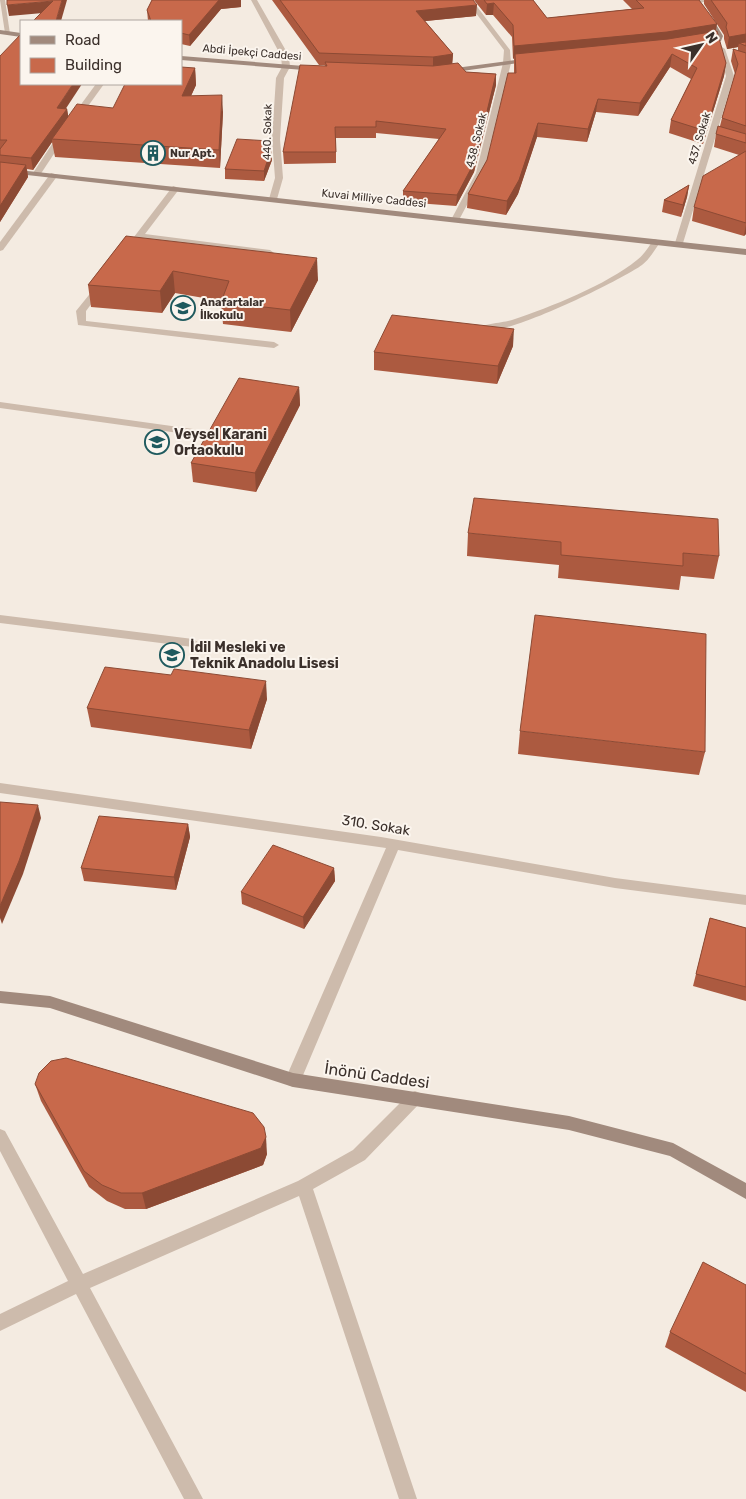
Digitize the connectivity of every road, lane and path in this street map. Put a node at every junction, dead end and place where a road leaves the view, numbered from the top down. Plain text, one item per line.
1 (2, 0) edge
2 (254, 0) edge
3 (469, 0) edge
4 (708, 0) edge
5 (695, 1) edge
6 (0, 32) edge
7 (8, 33) junction
8 (20, 35) edge
9 (719, 40) junction
10 (693, 44) edge
11 (182, 58) edge
12 (536, 60) edge
13 (507, 62) junction
14 (286, 67) junction
15 (325, 70) edge
16 (442, 71) edge
17 (99, 85) edge
18 (72, 122) edge
19 (67, 129) edge
20 (0, 170) edge
21 (36, 173) junction
22 (54, 175) junction
23 (176, 188) junction
24 (273, 199) junction
25 (456, 218) junction
26 (139, 236) junction
27 (657, 241) junction
28 (679, 243) junction
29 (0, 248) edge
30 (746, 252) edge
31 (275, 254) edge
32 (122, 259) edge
33 (104, 281) edge
34 (468, 328) edge
35 (274, 345) dead end
36 (0, 404) edge
37 (193, 432) dead end
38 (0, 619) edge
39 (193, 644) dead end
40 (0, 788) edge
41 (394, 844) junction
42 (746, 900) edge
43 (0, 996) edge
44 (293, 1080) junction
45 (415, 1098) junction
46 (0, 1136) edge
47 (304, 1186) junction
48 (746, 1192) edge
49 (79, 1284) junction
50 (0, 1323) edge
51 (194, 1499) edge
52 (408, 1499) edge

1 - 7 street
2 - 14 street
3 - 13 street
4 - 5 street
5 - 9 street
6 - 7 street
7 - 8 street
9 - 10 street
9 - 28 street, 437. Sokak
11 - 14 street, Abdi İpekçi Caddesi
12 - 13 street
13 - 16 street
13 - 25 street, 438. Sokak
14 - 15 street, Abdi İpekçi Caddesi
14 - 24 street, 440. Sokak
17 - 18 street
19 - 21 street
20 - 21 street, Kuvai Milliye Caddesi
21 - 22 street, Kuvai Milliye Caddesi
22 - 23 street, Kuvai Milliye Caddesi
22 - 29 street
23 - 24 street, Kuvai Milliye Caddesi
23 - 26 street
24 - 25 street, Kuvai Milliye Caddesi
25 - 27 street, Kuvai Milliye Caddesi
26 - 31 street
26 - 32 street
27 - 28 street, Kuvai Milliye Caddesi
27 - 34 street
28 - 30 street, Kuvai Milliye Caddesi
33 - 35 street
36 - 37 street
38 - 39 street
40 - 41 street, 310. Sokak
41 - 42 street, 310. Sokak
41 - 44 street
43 - 44 street, İnönü Caddesi
44 - 45 street, İnönü Caddesi
45 - 47 street
45 - 48 street, İnönü Caddesi
46 - 49 street
47 - 49 street
47 - 52 street
49 - 50 street
49 - 51 street

